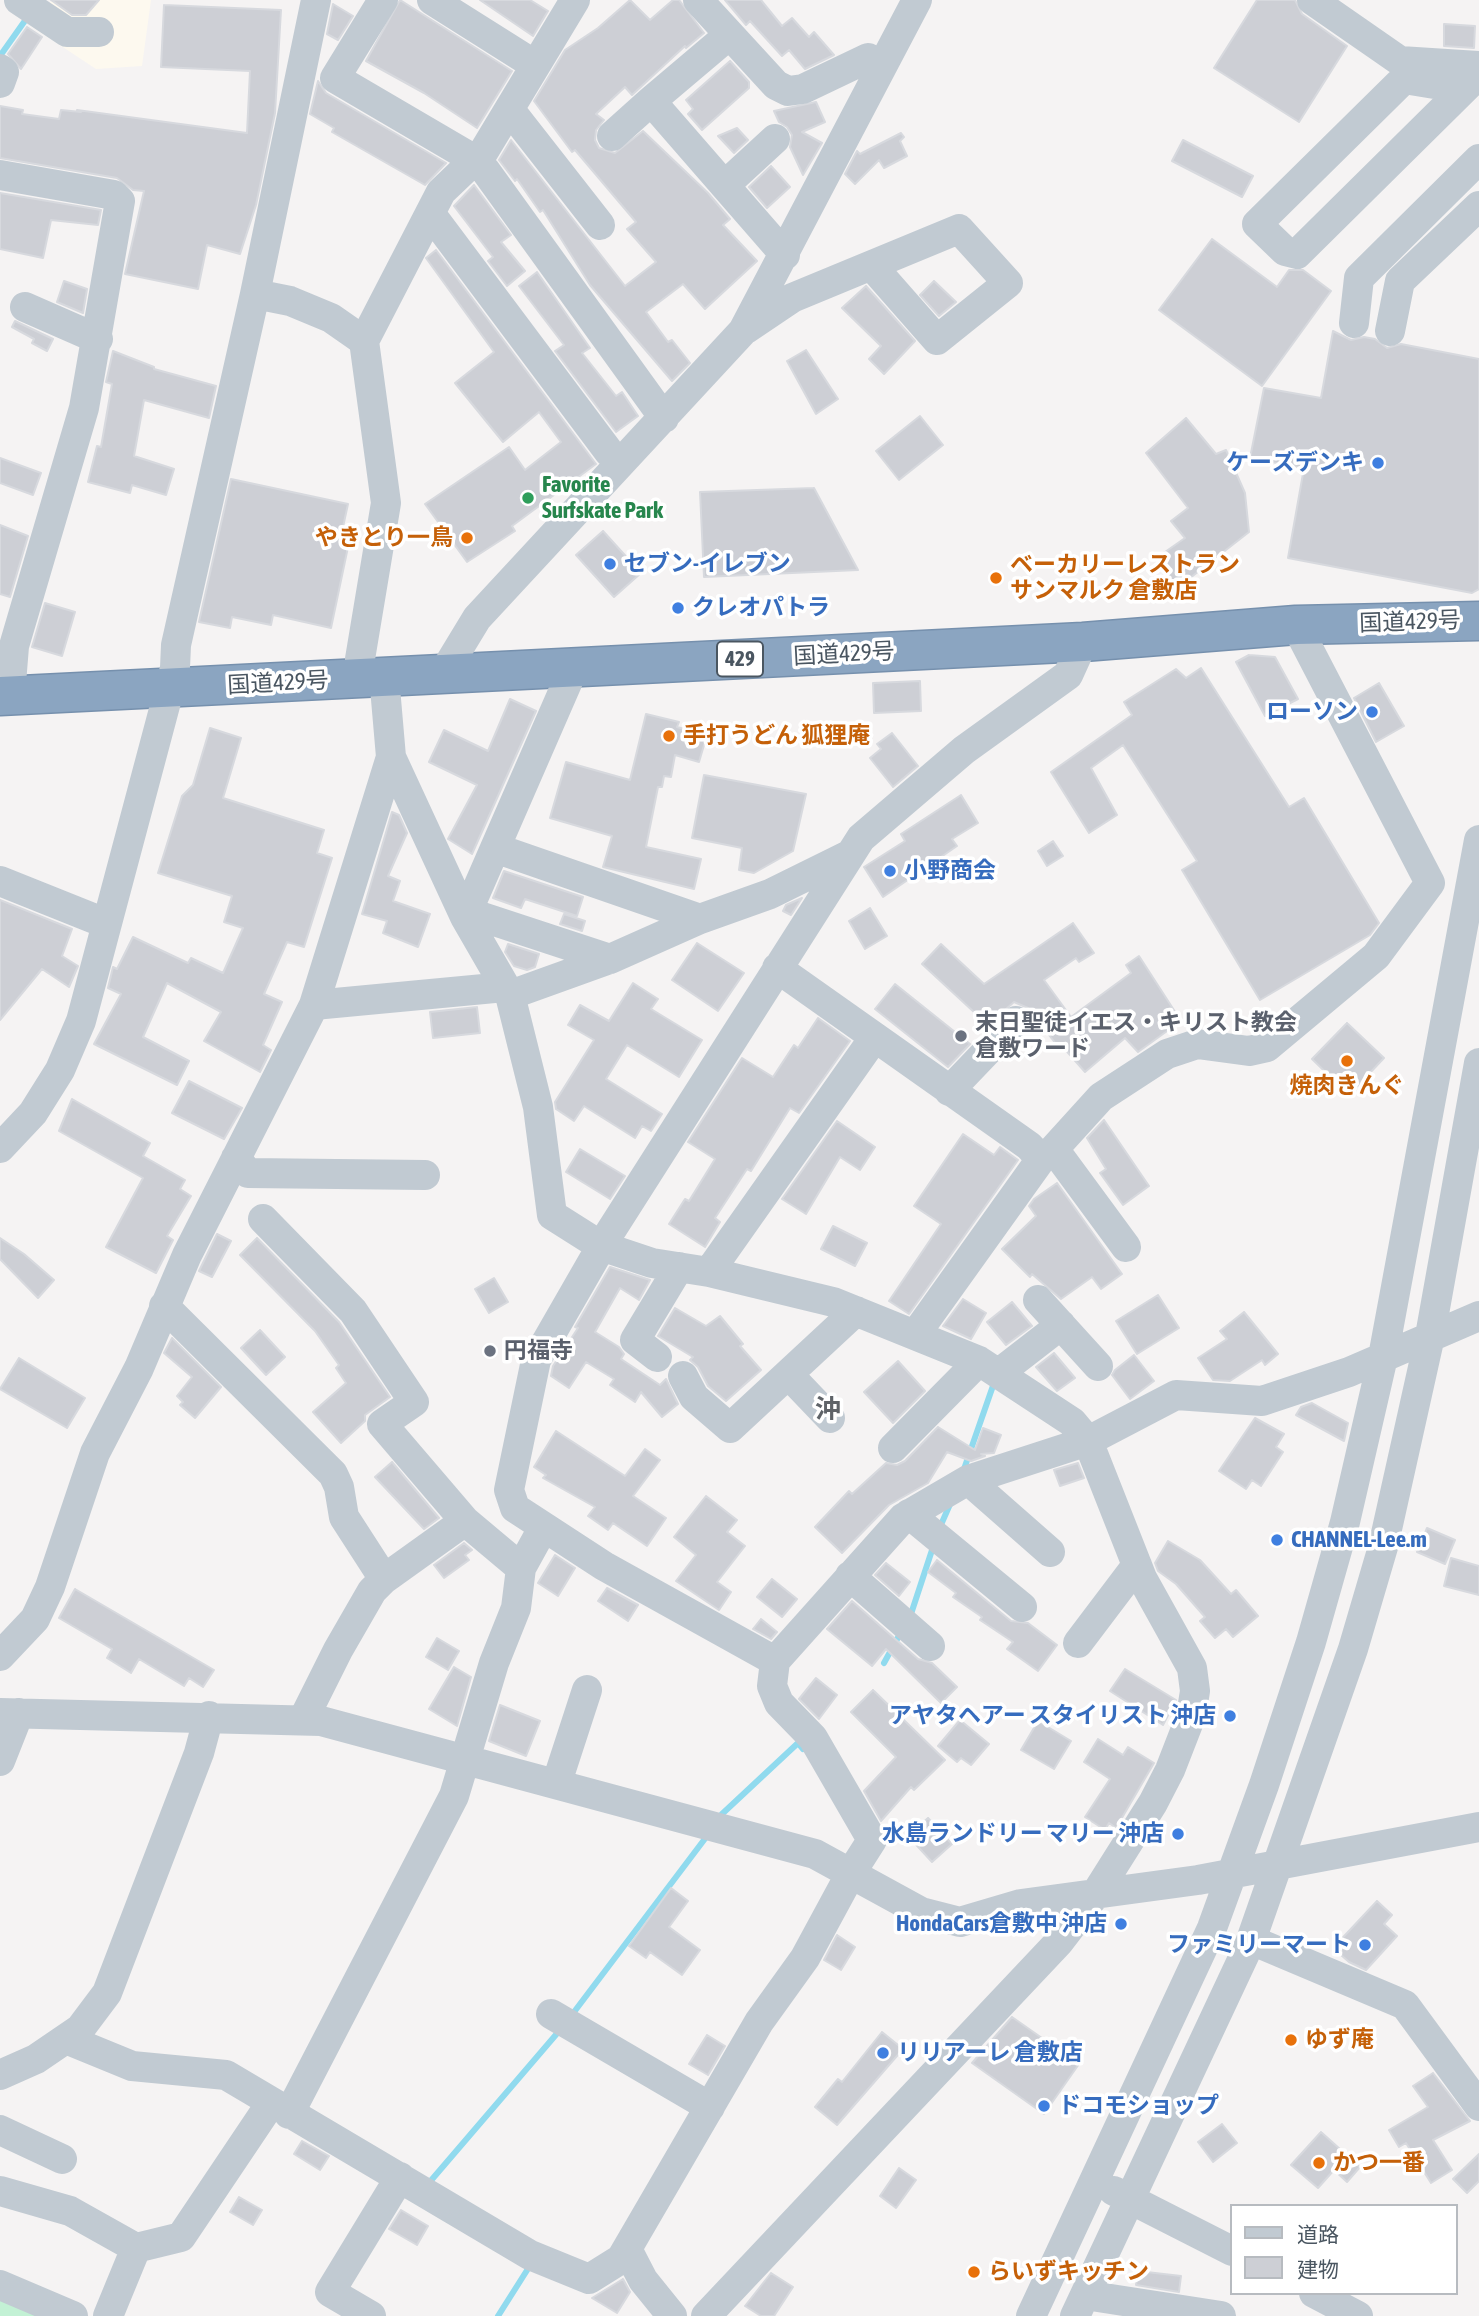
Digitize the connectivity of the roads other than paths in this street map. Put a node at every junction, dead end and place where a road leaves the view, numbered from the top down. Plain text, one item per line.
1 (316, 0) edge
2 (383, 0) edge
3 (433, 0) edge
4 (575, 0) edge
5 (698, 0) edge
6 (917, 0) edge
7 (1312, 0) edge
8 (28, 6) edge
9 (99, 32) dead end
10 (729, 35) junction
11 (868, 58) dead end
12 (305, 60) junction
13 (535, 65) junction
14 (0, 69) edge
15 (1475, 72) edge
16 (335, 78) junction
17 (0, 83) edge
18 (651, 101) junction
19 (510, 110) junction
20 (612, 136) dead end
21 (775, 139) dead end
22 (1479, 159) edge
23 (475, 160) junction
24 (0, 175) edge
25 (724, 185) junction
26 (1479, 206) edge
27 (429, 213) junction
28 (600, 225) dead end
29 (781, 249) junction
30 (872, 265) dead end
31 (255, 294) junction
32 (25, 307) dead end
33 (1354, 323) dead end
34 (743, 331) junction
35 (1390, 331) dead end
36 (98, 339) junction
37 (364, 341) junction
38 (661, 413) junction
39 (609, 452) dead end
40 (1479, 621) edge
41 (1296, 625) junction
42 (1083, 642) junction
43 (574, 667) junction
44 (443, 674) junction
45 (372, 677) junction
46 (169, 690) junction
47 (5, 696) edge
48 (391, 757) junction
49 (1479, 840) edge
50 (495, 848) junction
51 (852, 853) junction
52 (0, 881) edge
53 (1430, 883) junction
54 (1474, 889) edge
55 (466, 914) junction
56 (700, 919) junction
57 (99, 921) junction
58 (610, 959) junction
59 (777, 968) junction
60 (508, 991) junction
61 (314, 1005) junction
62 (1016, 1021) dead end
63 (874, 1038) junction
64 (1440, 1047) junction
65 (1479, 1055) edge
66 (1479, 1063) edge
67 (949, 1091) junction
68 (0, 1148) edge
69 (1047, 1155) junction
70 (236, 1158) junction
71 (425, 1175) dead end
72 (263, 1219) dead end
73 (605, 1240) junction
74 (1126, 1247) dead end
75 (680, 1267) junction
76 (712, 1267) junction
77 (1038, 1300) dead end
78 (164, 1306) junction
79 (856, 1311) junction
80 (1479, 1316) edge
81 (1061, 1325) junction
82 (920, 1329) junction
83 (1430, 1336) junction
84 (657, 1357) dead end
85 (1383, 1357) junction
86 (1098, 1366) dead end
87 (989, 1367) junction
88 (788, 1374) junction
89 (683, 1376) dead end
90 (830, 1418) dead end
91 (1088, 1441) junction
92 (893, 1448) dead end
93 (961, 1484) junction
94 (909, 1514) junction
95 (465, 1521) junction
96 (543, 1528) junction
97 (1050, 1552) dead end
98 (1137, 1565) junction
99 (521, 1568) junction
100 (850, 1576) junction
101 (384, 1579) junction
102 (1022, 1608) dead end
103 (914, 1632) dead end
104 (1078, 1643) dead end
105 (0, 1656) edge
106 (775, 1661) junction
107 (587, 1690) dead end
108 (10, 1713) edge
109 (209, 1716) junction
110 (304, 1718) junction
111 (465, 1758) junction
112 (0, 1761) edge
113 (557, 1782) junction
114 (1479, 1827) edge
115 (1279, 1863) junction
116 (850, 1872) junction
117 (1233, 1873) junction
118 (1095, 1895) junction
119 (1251, 1940) junction
120 (561, 2020) dead end
121 (66, 2039) junction
122 (0, 2075) edge
123 (1479, 2106) edge
124 (710, 2107) junction
125 (280, 2108) junction
126 (0, 2130) edge
127 (62, 2159) dead end
128 (400, 2177) junction
129 (1095, 2181) junction
130 (0, 2191) edge
131 (1130, 2199) junction
132 (136, 2248) junction
133 (627, 2249) junction
134 (1230, 2250) edge
135 (0, 2285) edge
136 (1318, 2303) edge
137 (1080, 2305) edge
138 (73, 2316) edge
139 (108, 2316) edge
140 (371, 2316) edge
141 (672, 2316) edge
142 (706, 2316) edge
143 (1031, 2316) edge
144 (1221, 2316) edge
145 (1358, 2316) edge

1 - 12 street
2 - 16 street
3 - 13 street
4 - 13 street
5 - 10 street
6 - 29 street
7 - 15 street
8 - 9 street
10 - 11 street
10 - 18 street
12 - 16 street
12 - 31 street
13 - 19 street
14 - 17 street
15 - 15 street
16 - 23 street
18 - 20 street
18 - 25 street
19 - 23 street
19 - 28 street
21 - 25 street
22 - 33 street
23 - 27 street
23 - 38 street
24 - 36 street
25 - 29 street
26 - 35 street
27 - 37 street
27 - 39 street
29 - 34 street
30 - 34 street
31 - 37 street
31 - 46 street
32 - 36 street
34 - 38 street
36 - 47 street
37 - 45 street
38 - 44 street
40 - 41 highway, 国道429号 / 429
41 - 42 highway, 国道429号 / 429
41 - 53 street
42 - 43 highway, 国道429号 / 429
42 - 51 street
43 - 44 highway, 国道429号 / 429
43 - 50 street
44 - 45 highway, 国道429号 / 429
45 - 46 highway, 国道429号 / 429
45 - 48 street
46 - 47 highway, 国道429号 / 429
46 - 57 street
48 - 55 street
48 - 61 street
49 - 54 street
50 - 55 street
50 - 56 street
51 - 56 street
51 - 59 street
52 - 57 street
53 - 54 street
53 - 69 street
54 - 64 street
55 - 58 street
55 - 60 street
56 - 58 street
57 - 68 street
58 - 60 street
59 - 63 street
59 - 73 street
60 - 61 street
60 - 73 street
61 - 70 street
62 - 67 street
63 - 67 street
63 - 76 street
64 - 65 street
64 - 85 street
66 - 83 street
67 - 69 street
69 - 74 street
69 - 82 street
70 - 71 street
70 - 78 street
72 - 95 street
73 - 75 street
73 - 96 street
75 - 76 street
75 - 84 street
76 - 79 street
77 - 81 street
78 - 101 street
78 - 105 street
79 - 82 street
79 - 88 street
80 - 83 street
81 - 86 street
81 - 87 street
82 - 87 street
83 - 85 street
83 - 115 street
85 - 91 street
85 - 117 street
87 - 91 street
87 - 92 street
88 - 89 street
88 - 90 street
91 - 93 street
91 - 98 street
93 - 94 street
93 - 97 street
94 - 100 street
94 - 102 street
95 - 99 street
95 - 101 street
96 - 99 street
96 - 106 street
98 - 104 street
98 - 118 street
99 - 111 street
100 - 103 street
100 - 106 street
101 - 110 street
106 - 116 street
107 - 113 street
108 - 109 street
108 - 112 street
109 - 110 street
109 - 121 street
110 - 111 street
111 - 113 street
111 - 125 street
113 - 116 street
114 - 115 street
115 - 117 street
115 - 119 street
116 - 118 street
116 - 124 street
117 - 118 street
117 - 129 street
118 - 142 street
119 - 123 street
119 - 131 street
120 - 124 street
121 - 122 street
121 - 125 street
124 - 133 street
125 - 128 street
125 - 132 street
126 - 127 street
128 - 133 street
128 - 140 street
129 - 131 street
129 - 143 street
130 - 132 street
131 - 134 street
131 - 137 street
132 - 139 street
133 - 141 street
135 - 138 street
136 - 145 street
137 - 144 street

